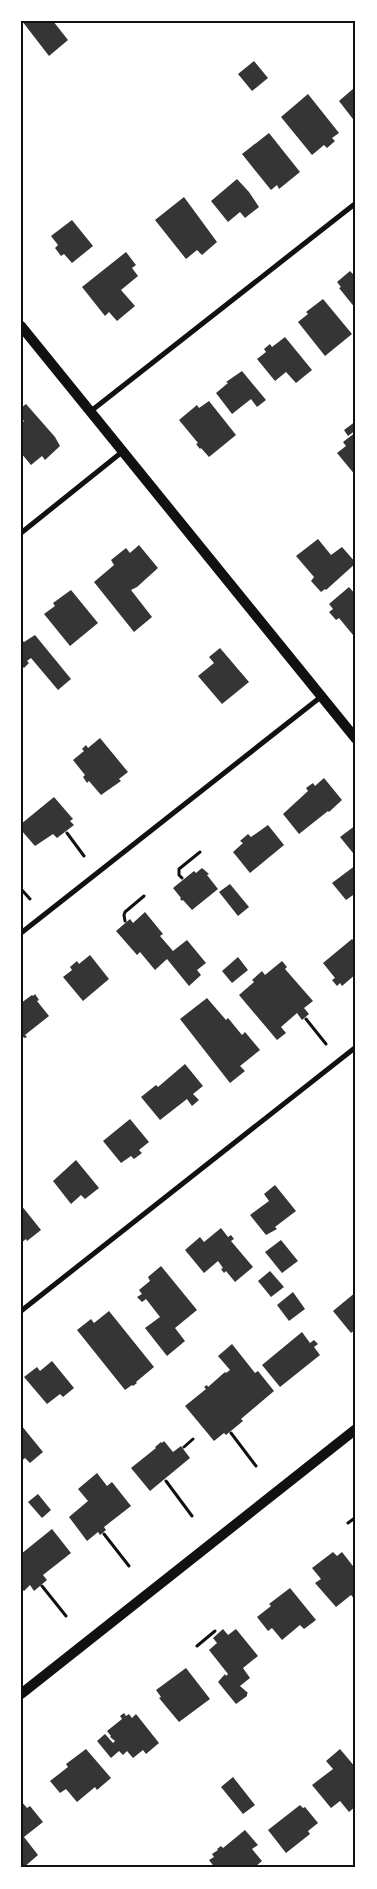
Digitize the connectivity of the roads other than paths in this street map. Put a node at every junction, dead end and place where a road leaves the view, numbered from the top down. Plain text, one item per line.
1 (356, 203) edge
2 (21, 326) edge
3 (92, 411) junction
4 (123, 451) junction
5 (21, 532) edge
6 (322, 696) junction
7 (356, 739) edge
8 (21, 934) edge
9 (356, 1047) edge
10 (21, 1311) edge
11 (356, 1429) edge
12 (21, 1694) edge

1 - 3 street
2 - 3 main road
3 - 4 main road
4 - 5 street
4 - 6 main road
6 - 7 main road
6 - 8 street
9 - 10 street
11 - 12 main road

